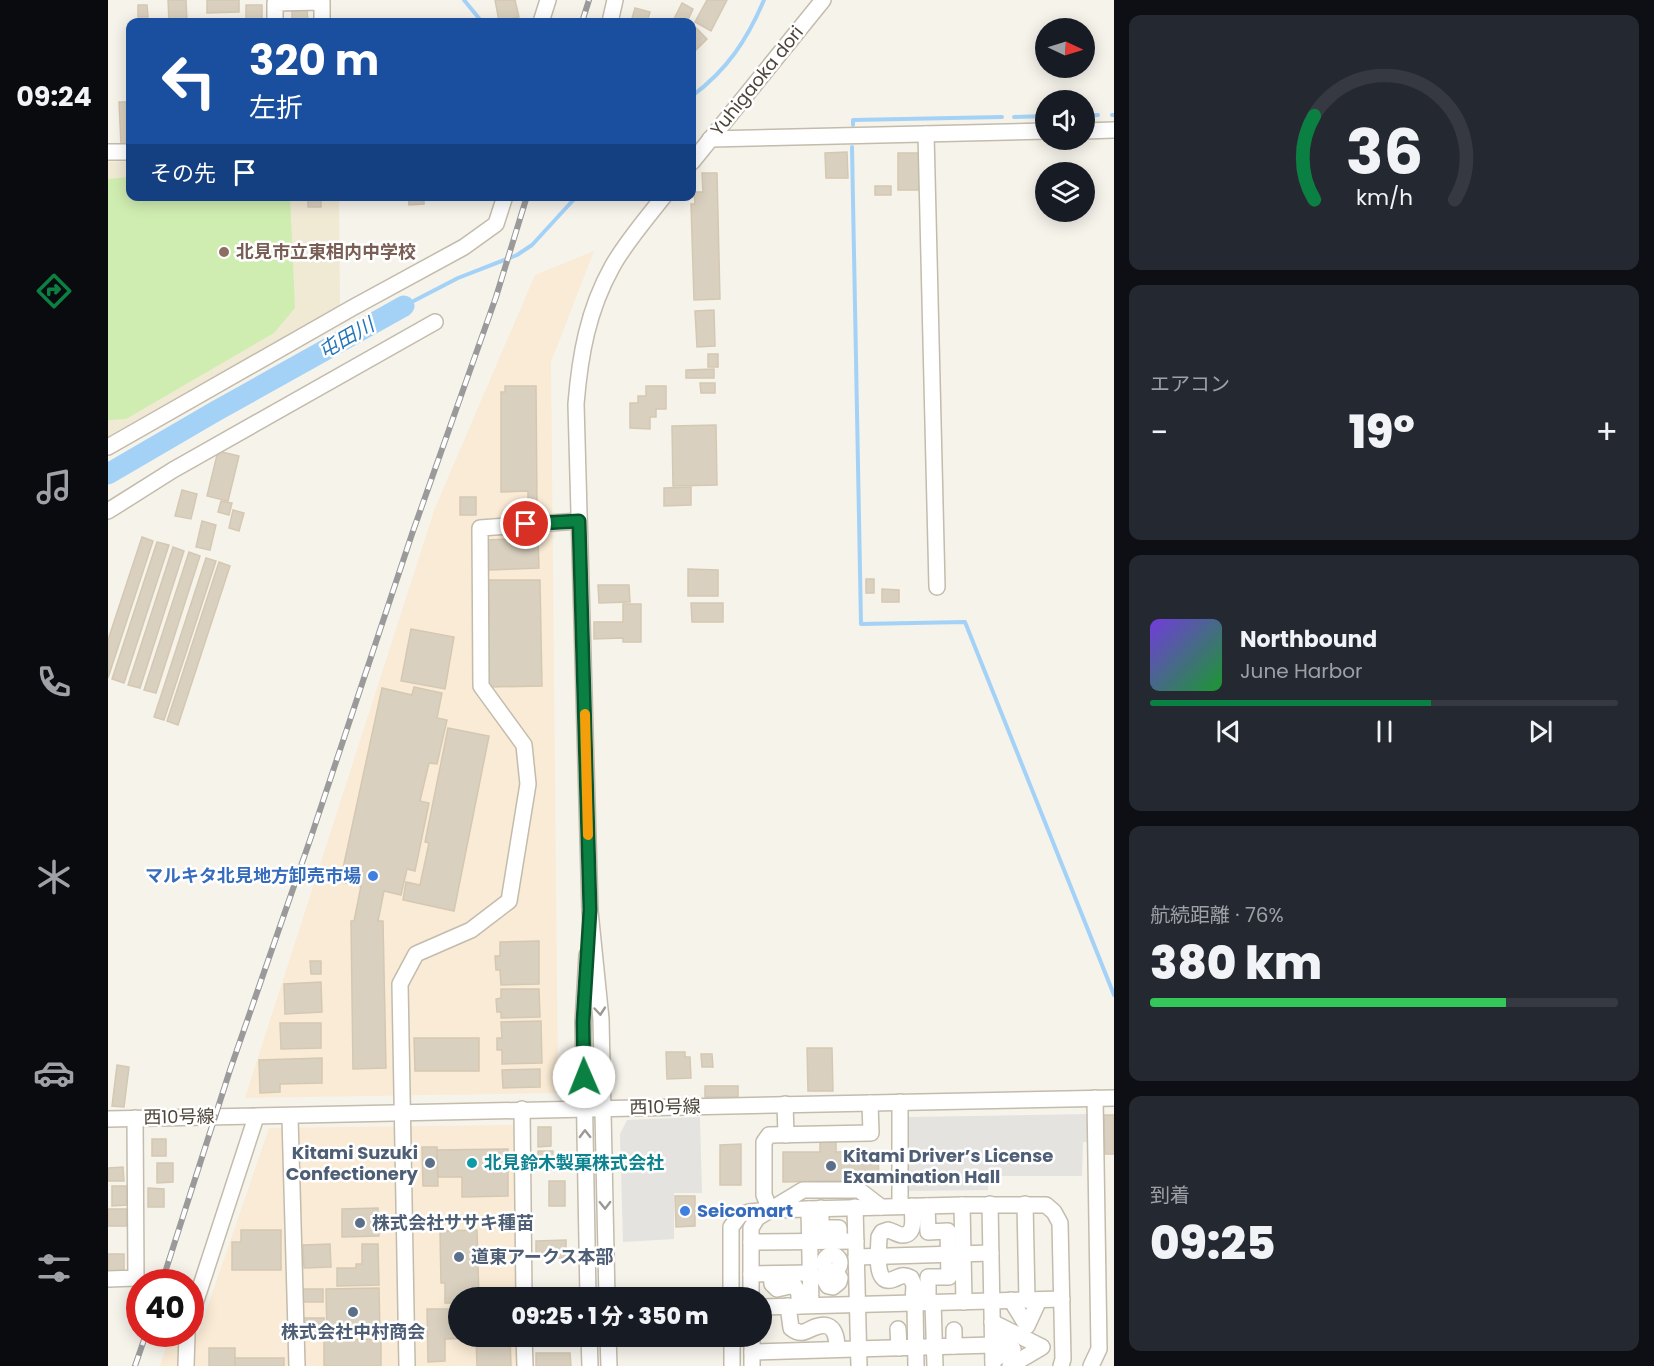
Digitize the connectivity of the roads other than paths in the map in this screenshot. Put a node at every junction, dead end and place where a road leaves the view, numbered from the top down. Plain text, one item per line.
1 (548, 0) edge
2 (615, 0) edge
3 (823, 0) edge
4 (275, 18) edge
5 (322, 18) edge
6 (543, 18) edge
7 (611, 18) edge
8 (1114, 130) edge
9 (1095, 131) edge
10 (1035, 132) edge
11 (926, 134) junction
12 (710, 140) junction
13 (108, 152) edge
14 (126, 152) edge
15 (696, 157) edge
16 (503, 201) edge
17 (660, 201) edge
18 (435, 322) dead end
19 (108, 447) edge
20 (108, 511) edge
21 (579, 521) junction
22 (936, 587) dead end
23 (590, 910) junction
24 (1095, 1098) junction
25 (1114, 1098) edge
26 (900, 1102) junction
27 (870, 1103) junction
28 (785, 1104) junction
29 (584, 1108) junction
30 (603, 1108) junction
31 (522, 1109) junction
32 (401, 1114) junction
33 (256, 1117) junction
34 (290, 1117) junction
35 (135, 1118) junction
36 (108, 1119) edge
37 (786, 1135) junction
38 (990, 1204) junction
39 (1025, 1204) junction
40 (962, 1205) junction
41 (913, 1206) junction
42 (881, 1207) junction
43 (855, 1208) junction
44 (815, 1209) junction
45 (770, 1210) junction
46 (839, 1241) junction
47 (751, 1242) junction
48 (810, 1242) junction
49 (856, 1253) junction
50 (991, 1253) junction
51 (956, 1254) junction
52 (879, 1256) junction
53 (825, 1273) junction
54 (751, 1274) junction
55 (771, 1274) junction
56 (204, 1276) edge
57 (108, 1279) edge
58 (524, 1287) edge
59 (588, 1287) edge
60 (607, 1287) edge
61 (731, 1287) edge
62 (751, 1287) edge
63 (1062, 1299) junction
64 (1026, 1300) junction
65 (992, 1301) junction
66 (964, 1302) junction
67 (923, 1303) junction
68 (857, 1304) junction
69 (800, 1306) junction
70 (772, 1307) edge
71 (992, 1322) junction
72 (898, 1329) dead end
73 (954, 1330) dead end
74 (954, 1346) junction
75 (187, 1347) edge
76 (524, 1347) edge
77 (589, 1347) edge
78 (608, 1347) edge
79 (732, 1347) edge
80 (916, 1347) junction
81 (934, 1347) junction
82 (898, 1348) junction
83 (837, 1349) junction
84 (858, 1349) junction
85 (993, 1352) edge
86 (752, 1359) edge
87 (777, 1359) edge
88 (186, 1366) edge
89 (297, 1366) edge
90 (407, 1366) edge
91 (525, 1366) edge
92 (590, 1366) edge
93 (609, 1366) edge
94 (732, 1366) edge
95 (859, 1366) edge
96 (916, 1366) edge
97 (935, 1366) edge
98 (1010, 1366) edge
99 (1061, 1366) edge
100 (1091, 1366) edge

1 - 6 street
2 - 7 street
3 - 12 street, Yuhigaoka dori
4 - 5 street
8 - 9 street
10 - 11 street
11 - 12 street
11 - 22 street
12 - 15 street, Yuhigaoka dori
13 - 14 street
16 - 19 street
17 - 21 street
18 - 20 street
21 - 23 street
21 - 32 street
23 - 29 street
23 -> 30 street
24 - 25 street, 西10号線
24 - 26 street, 西10号線
24 - 100 street
26 - 27 street, 西10号線
26 - 41 street
27 - 28 street, 西10号線
27 - 37 street
28 - 30 street, 西10号線
28 - 37 street
29 - 30 street, 西10号線
29 - 31 street, 西10号線
59 -> 29 street
30 -> 60 street
31 - 32 street, 西10号線
31 - 58 street
32 - 34 street, 西10号線
32 - 90 street
33 - 34 street, 西10号線
33 - 35 street, 西10号線
33 - 56 street
34 - 89 street
35 - 36 street, 西10号線
35 - 57 street
37 - 45 street
38 - 39 street
38 - 40 street
38 - 50 street
39 - 63 street
39 - 64 street
40 - 41 street
40 - 51 street
41 - 42 street
41 - 51 street
41 - 52 street
42 - 43 street
42 - 45 street
43 - 44 street
43 - 49 street
44 - 45 street
44 - 46 street
44 - 48 street
45 - 47 street
45 - 61 street
46 - 48 street
46 - 49 street
47 - 48 street
47 - 54 street
48 - 53 street
49 - 52 street
49 - 53 street
49 - 68 street
50 - 51 street
50 - 65 street
51 - 52 street
51 - 66 street
51 - 67 street
52 - 67 street
53 - 55 street
53 - 69 street
54 - 55 street
54 - 62 street
55 - 69 street
63 - 64 street
63 - 99 street
64 - 65 street
65 - 66 street
65 - 71 street
66 - 67 street
67 - 68 street
67 - 80 street
67 - 81 street
68 - 69 street
68 - 84 street
69 - 70 street
69 - 83 street
71 - 85 street
71 - 98 street
72 - 82 street
73 - 74 street
74 - 81 street
74 - 85 street
75 - 88 street
76 - 91 street
77 - 92 street
78 - 93 street
79 - 94 street
80 - 81 street
80 - 82 street
80 - 96 street
81 - 97 street
82 - 84 street
83 - 84 street
83 - 87 street
84 - 95 street
86 - 87 street

